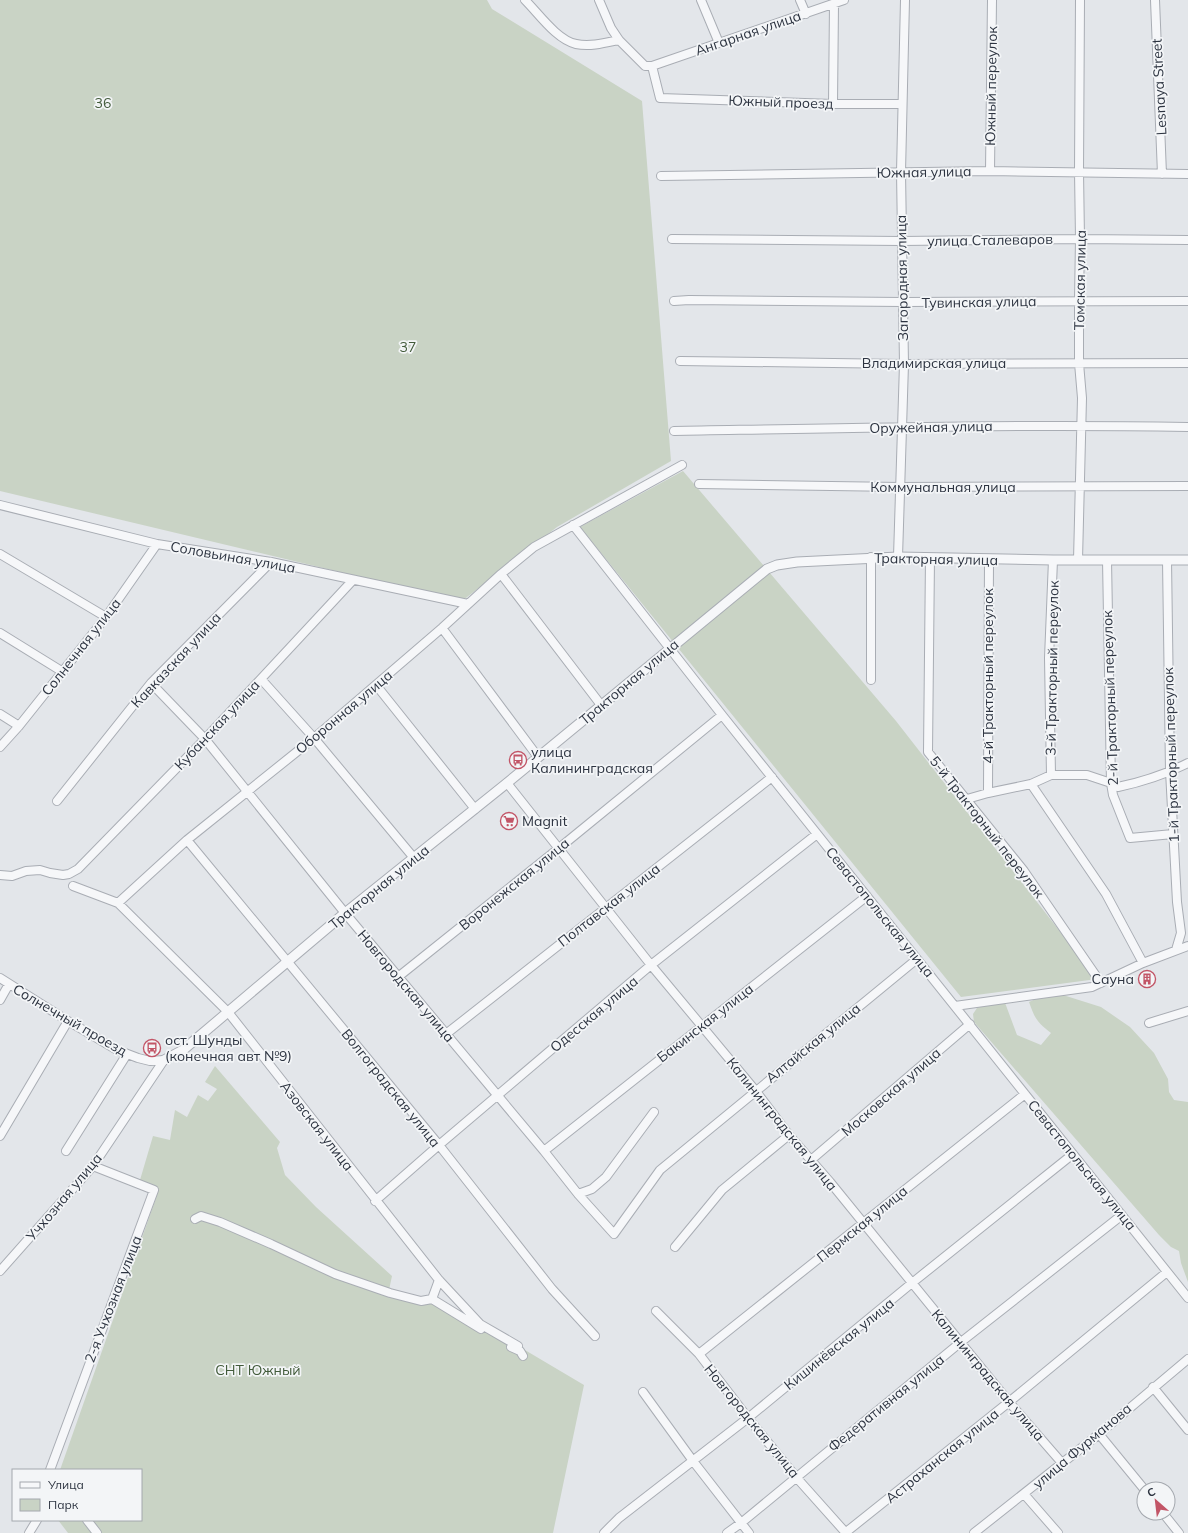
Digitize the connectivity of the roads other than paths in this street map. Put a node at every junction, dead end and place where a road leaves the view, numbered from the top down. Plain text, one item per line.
1 (525, 0) edge
2 (599, 0) edge
3 (701, 0) edge
4 (800, 0) edge
5 (844, 0) edge
6 (905, 0) edge
7 (992, 0) edge
8 (1080, 0) edge
9 (1155, 0) edge
10 (834, 4) junction
11 (806, 14) junction
12 (619, 40) junction
13 (719, 43) junction
14 (652, 66) junction
15 (834, 104) junction
16 (901, 104) junction
17 (990, 171) junction
18 (1079, 171) junction
19 (901, 172) junction
20 (1162, 174) junction
21 (1188, 174) edge
22 (661, 176) dead end
23 (672, 239) dead end
24 (1080, 239) junction
25 (1188, 240) edge
26 (901, 241) junction
27 (674, 301) dead end
28 (1079, 301) junction
29 (1188, 301) edge
30 (903, 302) junction
31 (680, 361) dead end
32 (1079, 363) junction
33 (1188, 363) edge
34 (904, 364) junction
35 (1081, 425) junction
36 (902, 427) junction
37 (1188, 427) edge
38 (674, 431) dead end
39 (682, 465) dead end
40 (699, 484) dead end
41 (1080, 486) junction
42 (1188, 486) edge
43 (900, 487) junction
44 (0, 505) edge
45 (572, 525) junction
46 (157, 544) junction
47 (0, 554) edge
48 (872, 557) junction
49 (898, 557) junction
50 (930, 558) junction
51 (989, 559) junction
52 (1053, 560) junction
53 (1078, 560) junction
54 (1106, 560) junction
55 (1167, 560) junction
56 (1188, 560) edge
57 (271, 562) junction
58 (501, 574) junction
59 (353, 580) junction
60 (468, 604) junction
61 (106, 617) junction
62 (442, 628) junction
63 (0, 633) edge
64 (669, 648) junction
65 (63, 672) junction
66 (261, 679) junction
67 (871, 680) dead end
68 (151, 683) junction
69 (376, 685) junction
70 (601, 705) junction
71 (0, 714) edge
72 (722, 716) junction
73 (19, 726) junction
74 (314, 738) junction
75 (205, 739) junction
76 (0, 747) edge
77 (538, 757) junction
78 (1188, 763) edge
79 (1170, 771) junction
80 (1050, 775) junction
81 (772, 777) junction
82 (507, 783) junction
83 (1111, 783) junction
84 (1031, 784) junction
85 (248, 791) junction
86 (988, 793) junction
87 (967, 799) junction
88 (57, 802) dead end
89 (475, 809) junction
90 (817, 834) junction
91 (1173, 834) junction
92 (187, 840) junction
93 (558, 849) junction
94 (414, 858) junction
95 (0, 876) edge
96 (73, 886) dead end
97 (867, 896) junction
98 (118, 903) junction
99 (606, 907) junction
100 (345, 913) junction
101 (1185, 934) edge
102 (1188, 946) edge
103 (1176, 950) junction
104 (917, 959) junction
105 (288, 962) junction
106 (1143, 963) junction
107 (651, 965) junction
108 (398, 977) junction
109 (0, 978) edge
110 (1101, 983) junction
111 (9, 984) junction
112 (0, 1000) edge
113 (955, 1006) junction
114 (1188, 1011) edge
115 (228, 1012) junction
116 (68, 1021) junction
117 (1149, 1023) dead end
118 (970, 1024) junction
119 (701, 1026) junction
120 (446, 1034) junction
121 (127, 1054) junction
122 (164, 1060) junction
123 (755, 1090) junction
124 (1025, 1094) junction
125 (498, 1095) junction
126 (654, 1112) dead end
127 (789, 1135) junction
128 (0, 1136) edge
129 (439, 1145) junction
130 (66, 1151) dead end
131 (544, 1151) junction
132 (1073, 1154) junction
133 (812, 1160) junction
134 (93, 1166) junction
135 (578, 1194) junction
136 (376, 1201) junction
137 (1122, 1215) junction
138 (195, 1219) dead end
139 (863, 1223) junction
140 (614, 1234) joint
141 (675, 1247) dead end
142 (0, 1271) edge
143 (1167, 1272) junction
144 (438, 1280) junction
145 (912, 1283) junction
146 (1188, 1298) edge
147 (432, 1299) junction
148 (656, 1311) dead end
149 (595, 1336) dead end
150 (961, 1342) junction
151 (518, 1346) dead end
152 (699, 1354) junction
153 (523, 1356) dead end
154 (1188, 1359) edge
155 (1152, 1387) junction
156 (643, 1392) dead end
157 (1009, 1402) junction
158 (748, 1418) junction
159 (1188, 1430) edge
160 (1098, 1434) junction
161 (693, 1460) junction
162 (1062, 1463) junction
163 (50, 1469) edge
164 (796, 1477) junction
165 (1137, 1481) edge
166 (1024, 1494) junction
167 (36, 1521) edge
168 (88, 1521) edge
169 (1170, 1521) edge
170 (741, 1524) junction
171 (29, 1533) edge
172 (97, 1533) edge
173 (604, 1533) edge
174 (726, 1533) edge
175 (748, 1533) edge
176 (845, 1533) edge
177 (974, 1533) edge
178 (1058, 1533) edge
179 (1180, 1533) edge

1 - 12 street
2 - 12 street
3 - 13 street
4 - 11 street
5 - 10 street, Ангарная улица
6 - 16 street, Загородная улица
7 - 17 street, Южный переулок
8 - 18 street, Томская улица
9 - 20 street, Lesnaya Street
10 - 11 street, Ангарная улица
10 - 15 street
11 - 13 street, Ангарная улица
12 - 14 street
13 - 14 street, Ангарная улица
14 - 15 street, Южный проезд
15 - 16 street, Южный проезд
16 - 19 street, Загородная улица
17 - 18 street, Южная улица
17 - 19 street, Южная улица
18 - 20 street, Южная улица
18 - 24 street, Томская улица
19 - 22 street, Южная улица
19 - 26 street, Загородная улица
20 - 21 street, Южная улица
23 - 26 street, улица Сталеваров
24 - 25 street, улица Сталеваров
24 - 26 street, улица Сталеваров
24 - 28 street, Томская улица
26 - 30 street, Загородная улица
27 - 30 street, Тувинская улица
28 - 29 street, Тувинская улица
28 - 30 street, Тувинская улица
28 - 32 street, Томская улица
30 - 34 street, Загородная улица
31 - 34 street, Владимирская улица
32 - 33 street, Владимирская улица
32 - 34 street, Владимирская улица
32 - 35 street, Томская улица
34 - 36 street, Загородная улица
35 - 36 street, Оружейная улица
35 - 37 street, Оружейная улица
35 - 41 street, Томская улица
36 - 38 street, Оружейная улица
36 - 43 street, Загородная улица
39 - 45 street, Оборонная улица
40 - 43 street, Коммунальная улица
41 - 42 street, Коммунальная улица
41 - 43 street, Коммунальная улица
41 - 53 street, Томская улица
43 - 49 street, Загородная улица
44 - 46 street, Соловьиная улица
45 - 58 street, Оборонная улица
45 - 64 street, Севастопольская улица
46 - 57 street, Соловьиная улица
46 - 61 street, Солнечная улица
47 - 61 street
48 - 49 street, Тракторная улица
48 - 64 street, Тракторная улица
48 - 67 street
49 - 50 street, Тракторная улица
50 - 51 street, Тракторная улица
50 - 87 street, 5-й Тракторный переулок
51 - 52 street, Тракторная улица
51 - 86 street, 4-й Тракторный переулок
52 - 53 street, Тракторная улица
52 - 80 street, 3-й Тракторный переулок
53 - 54 street, Тракторная улица
54 - 55 street, Тракторная улица
54 - 83 street, 2-й Тракторный переулок
55 - 56 street, Тракторная улица
55 - 79 street, 1-й Тракторный переулок
57 - 59 street, Соловьиная улица
57 - 68 street, Кавказская улица
58 - 60 street, Оборонная улица
58 - 70 street
59 - 60 street, Соловьиная улица
59 - 66 street, Кубанская улица
60 - 62 street, Оборонная улица
61 - 65 street, Солнечная улица
62 - 69 street, Оборонная улица
62 - 77 street
63 - 65 street
64 - 70 street, Тракторная улица
64 - 72 street, Севастопольская улица
65 - 73 street, Солнечная улица
66 - 74 street
66 - 75 street, Кубанская улица
68 - 75 street, Новгородская улица
68 - 88 street, Кавказская улица
69 - 74 street, Оборонная улица
69 - 89 street
70 - 77 street, Тракторная улица
71 - 73 street
72 - 81 street, Севастопольская улица
72 - 93 street, Воронежская улица
73 - 76 street, Солнечная улица
74 - 85 street, Оборонная улица
74 - 94 street
75 - 85 street, Новгородская улица
75 - 95 street, Кубанская улица
77 - 82 street, Тракторная улица
78 - 79 street
79 - 83 street
79 - 91 street, 1-й Тракторный переулок
80 - 83 street
80 - 84 street
81 - 90 street, Севастопольская улица
81 - 99 street, Полтавская улица
82 - 89 street, Тракторная улица
82 - 93 street, Калининградская улица
83 - 91 street, 2-й Тракторный переулок
84 - 86 street
84 - 106 street
85 - 92 street, Оборонная улица
85 - 100 street, Новгородская улица
86 - 87 street
87 - 110 street, 5-й Тракторный переулок
89 - 94 street, Тракторная улица
90 - 97 street, Севастопольская улица
90 - 107 street, Одесская улица
91 - 101 street, 1-й Тракторный переулок
92 - 98 street, Оборонная улица
92 - 105 street, Волгоградская улица
93 - 99 street, Калининградская улица
93 - 108 street, Воронежская улица
94 - 100 street, Тракторная улица
96 - 98 street, Азовская улица
97 - 104 street, Севастопольская улица
97 - 119 street, Бакинская улица
98 - 115 street, Азовская улица
99 - 107 street, Калининградская улица
99 - 120 street, Полтавская улица
100 - 105 street, Тракторная улица
100 - 108 street, Новгородская улица
101 - 103 street, 1-й Тракторный переулок
102 - 103 street
103 - 106 street
104 - 113 street, Севастопольская улица
104 - 123 street, Алтайская улица
105 - 115 street, Тракторная улица
105 - 129 street, Волгоградская улица
106 - 110 street
107 - 119 street, Калининградская улица
107 - 125 street, Одесская улица
108 - 120 street, Новгородская улица
109 - 111 street, Солнечный проезд
110 - 113 street
111 - 112 street
111 - 116 street, Солнечный проезд
113 - 118 street, Севастопольская улица
114 - 117 street
115 - 122 street, Тракторная улица
115 - 136 street, Азовская улица
116 - 121 street, Солнечный проезд
116 - 128 street
118 - 124 street, Севастопольская улица
118 - 133 street, Московская улица
119 - 123 street, Калининградская улица
119 - 131 street, Бакинская улица
120 - 125 street, Новгородская улица
121 - 122 street, Солнечный проезд
121 - 130 street
122 - 134 street, Учхозная улица
123 - 127 street, Калининградская улица
123 - 140 street, Алтайская улица
124 - 132 street, Севастопольская улица
124 - 139 street, Пермская улица
125 - 129 street, Одесская улица
125 - 131 street, Новгородская улица
126 - 135 street
127 - 133 street, Калининградская улица
127 - 141 street
129 - 136 street, Одесская улица
129 - 149 street, Волгоградская улица
131 - 135 street, Новгородская улица
132 - 137 street, Севастопольская улица
132 - 145 street, Кишинёвская улица
133 - 139 street, Калининградская улица
134 - 142 street, Учхозная улица
134 - 163 street, 2-я Учхозная улица
135 - 140 street, Новгородская улица
136 - 144 street, Азовская улица
137 - 143 street, Севастопольская улица
137 - 150 street, Федеративная улица
138 - 147 street
139 - 145 street, Калининградская улица
139 - 152 street, Пермская улица
143 - 146 street, Севастопольская улица
143 - 157 street, Астраханская улица
144 - 147 street
144 - 151 street, Азовская улица
145 - 150 street, Калининградская улица
145 - 158 street, Кишинёвская улица
147 - 153 street
148 - 152 street, Новгородская улица
150 - 157 street, Калининградская улица
150 - 164 street, Федеративная улица
152 - 158 street, Новгородская улица
154 - 155 street, улица Фурманова
155 - 159 street
155 - 160 street, улица Фурманова
156 - 161 street
157 - 162 street, Калининградская улица
157 - 176 street, Астраханская улица
158 - 161 street, Кишинёвская улица
158 - 164 street, Новгородская улица
160 - 162 street, улица Фурманова
160 - 165 street
161 - 170 street
161 - 173 street, Кишинёвская улица
162 - 166 street, улица Фурманова
164 - 170 street, Федеративная улица
164 - 176 street, Новгородская улица
166 - 177 street, улица Фурманова
166 - 178 street
167 - 171 street
168 - 172 street
169 - 179 street
170 - 174 street, Федеративная улица
170 - 175 street

